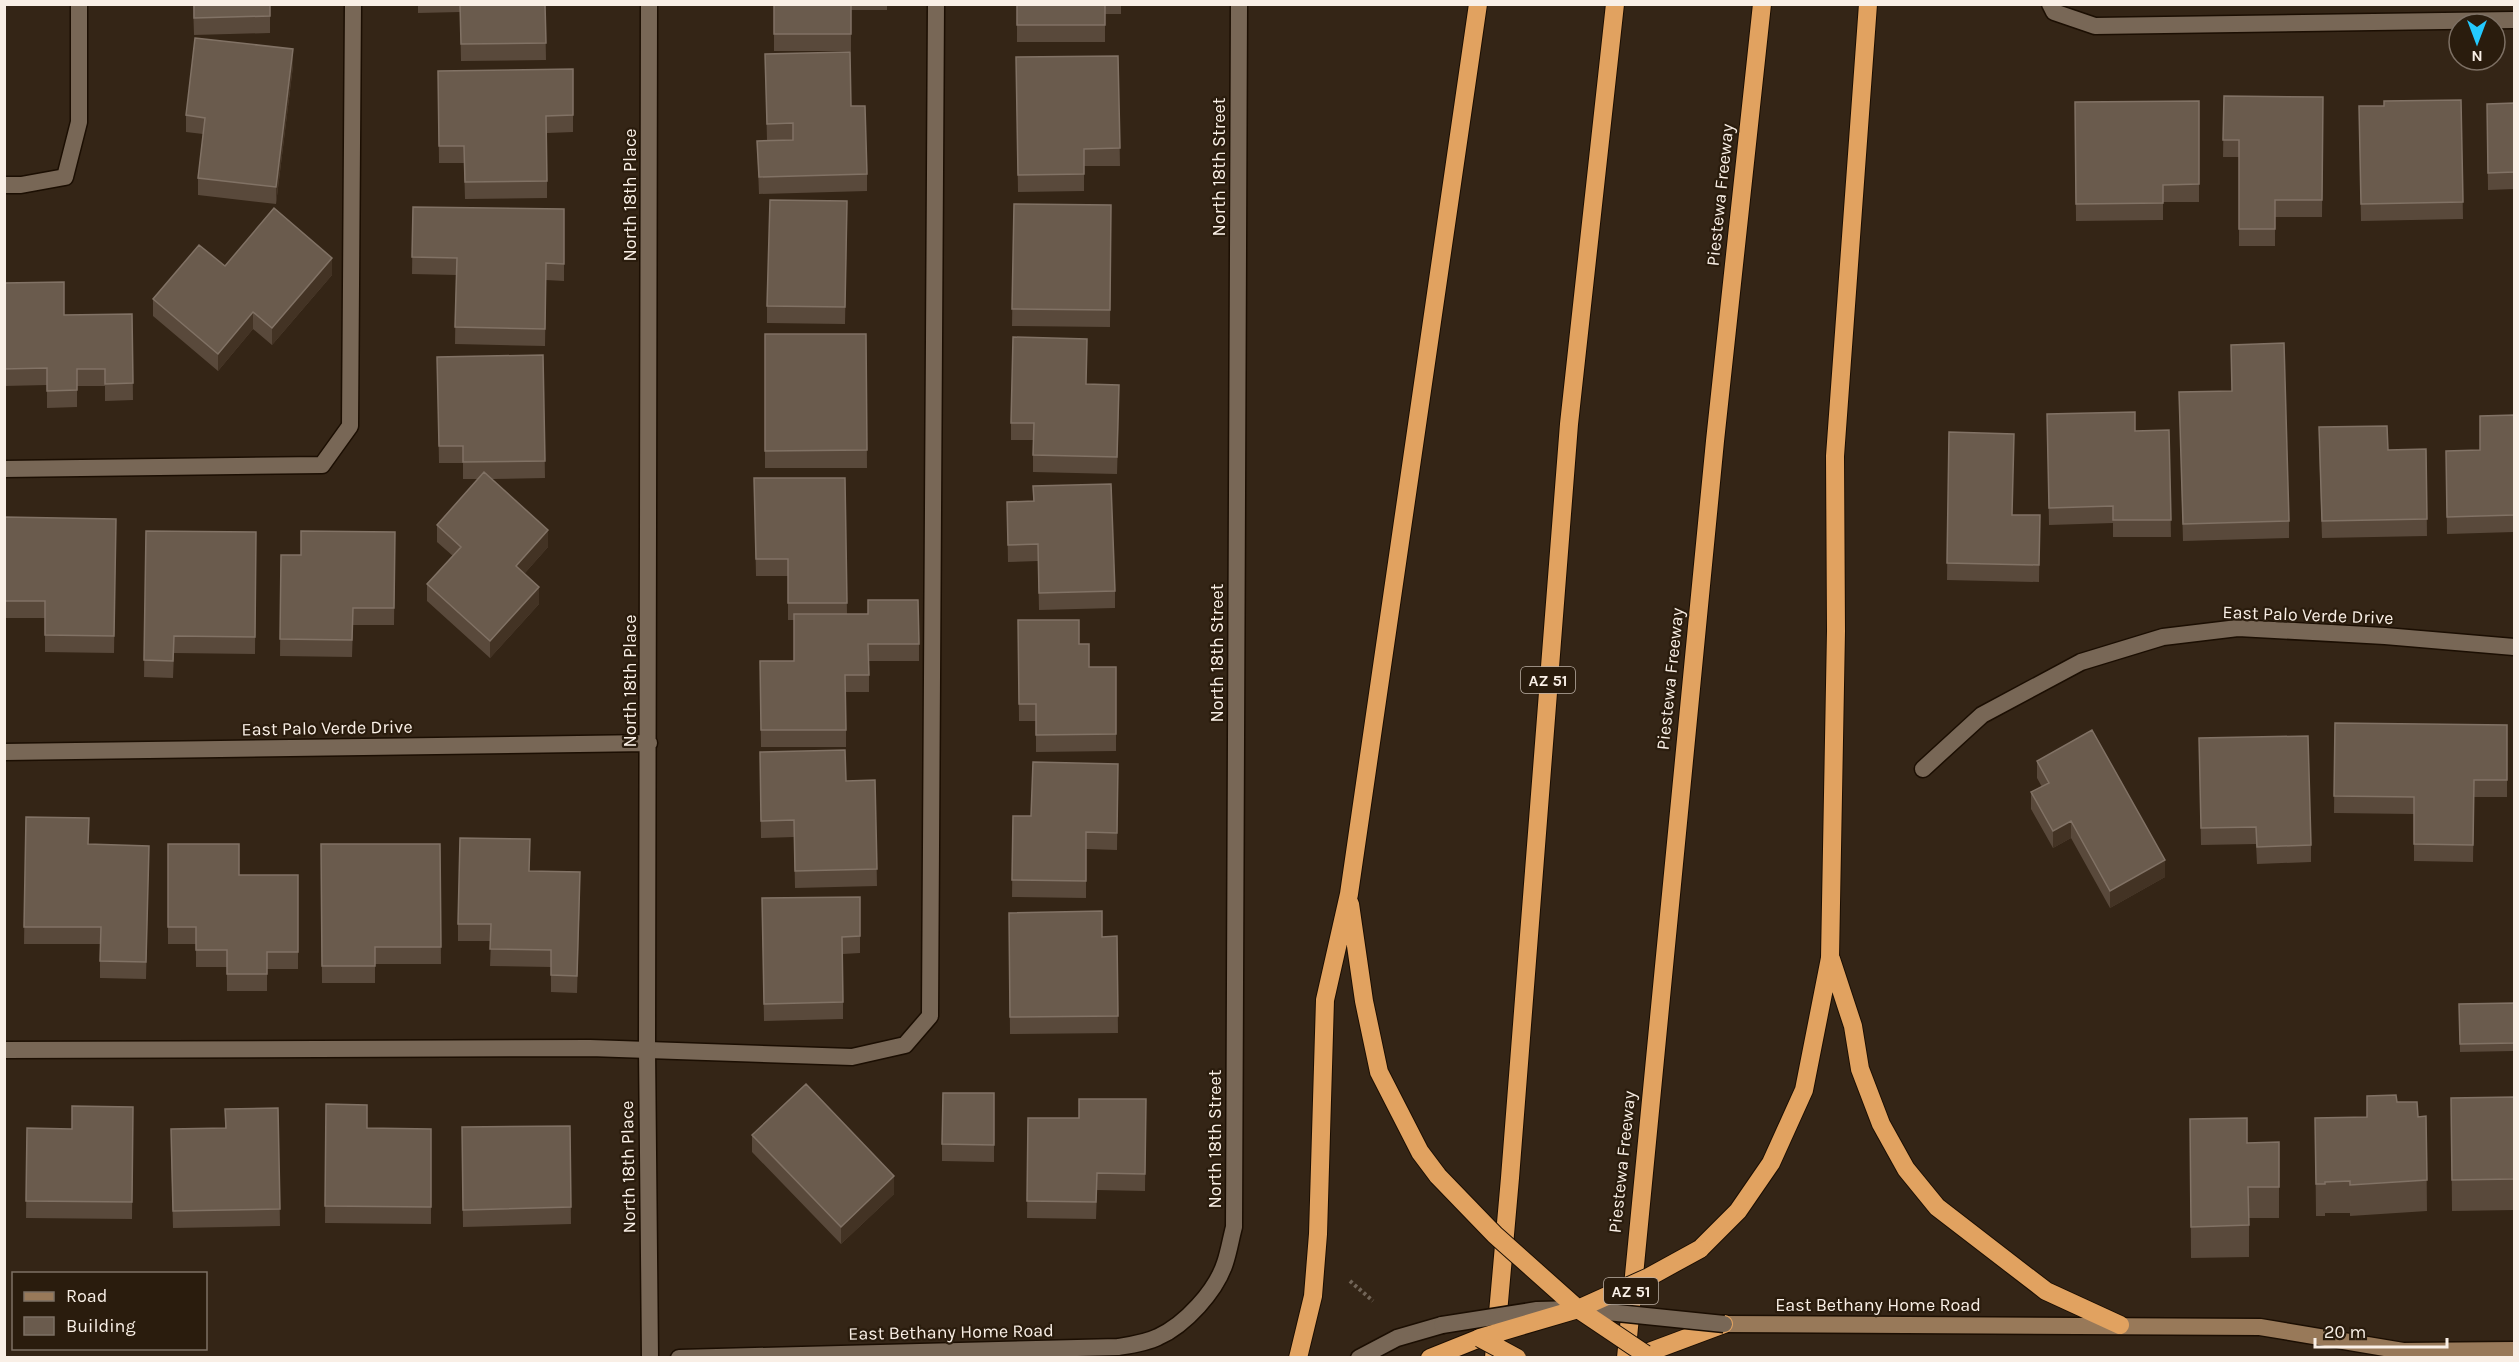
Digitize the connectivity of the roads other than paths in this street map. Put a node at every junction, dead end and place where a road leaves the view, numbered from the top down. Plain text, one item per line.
1 (80, 4) edge
2 (353, 4) edge
3 (649, 4) edge
4 (936, 4) edge
5 (1239, 4) edge
6 (1478, 4) edge
7 (1615, 4) edge
8 (1762, 4) edge
9 (1868, 4) edge
10 (2052, 8) edge
11 (2514, 20) edge
12 (4, 185) edge
13 (4, 469) edge
14 (2514, 647) edge
15 (649, 743) junction
16 (4, 752) edge
17 (1923, 769) dead end
18 (1349, 894) junction
19 (1830, 958) junction
20 (4, 1050) edge
21 (647, 1050) junction
22 (1206, 1296) joint
23 (1578, 1309) junction
24 (1724, 1324) junction
25 (1442, 1325) junction
26 (2120, 1325) junction
27 (1480, 1338) junction
28 (2514, 1350) edge
29 (2403, 1351) junction
30 (1643, 1356) edge
31 (650, 1358) edge
32 (679, 1358) edge
33 (1298, 1358) edge
34 (1359, 1358) edge
35 (1430, 1358) edge
36 (1494, 1358) edge
37 (1517, 1358) edge
38 (1626, 1358) edge
39 (2376, 1358) edge

1 - 12 street
2 - 13 street
3 - 15 street, North 18th Place
4 - 21 street
5 - 22 street, North 18th Street
6 - 18 highway
7 - 36 highway, AZ 51
8 - 38 highway, Piestewa Freeway / AZ 51
9 - 19 highway
10 - 11 street
14 - 17 street, East Palo Verde Drive
15 - 16 street, East Palo Verde Drive
15 - 21 street, North 18th Place
18 - 23 highway, bridge
18 - 33 highway
19 - 23 highway, bridge
19 - 26 highway
20 - 21 street
21 - 31 street, North 18th Place
22 - 32 street, East Bethany Home Road
23 - 24 street, East Bethany Home Road, bridge
23 - 25 street, East Bethany Home Road, bridge
23 - 27 highway, bridge
23 - 30 highway, bridge
24 - 26 main road, East Bethany Home Road
24 - 30 highway
25 - 27 highway
25 - 34 street, East Bethany Home Road
26 - 29 main road, East Bethany Home Road
27 - 35 highway
27 - 37 highway, bridge
28 - 29 main road, East Bethany Home Road
29 - 39 main road, East Bethany Home Road

